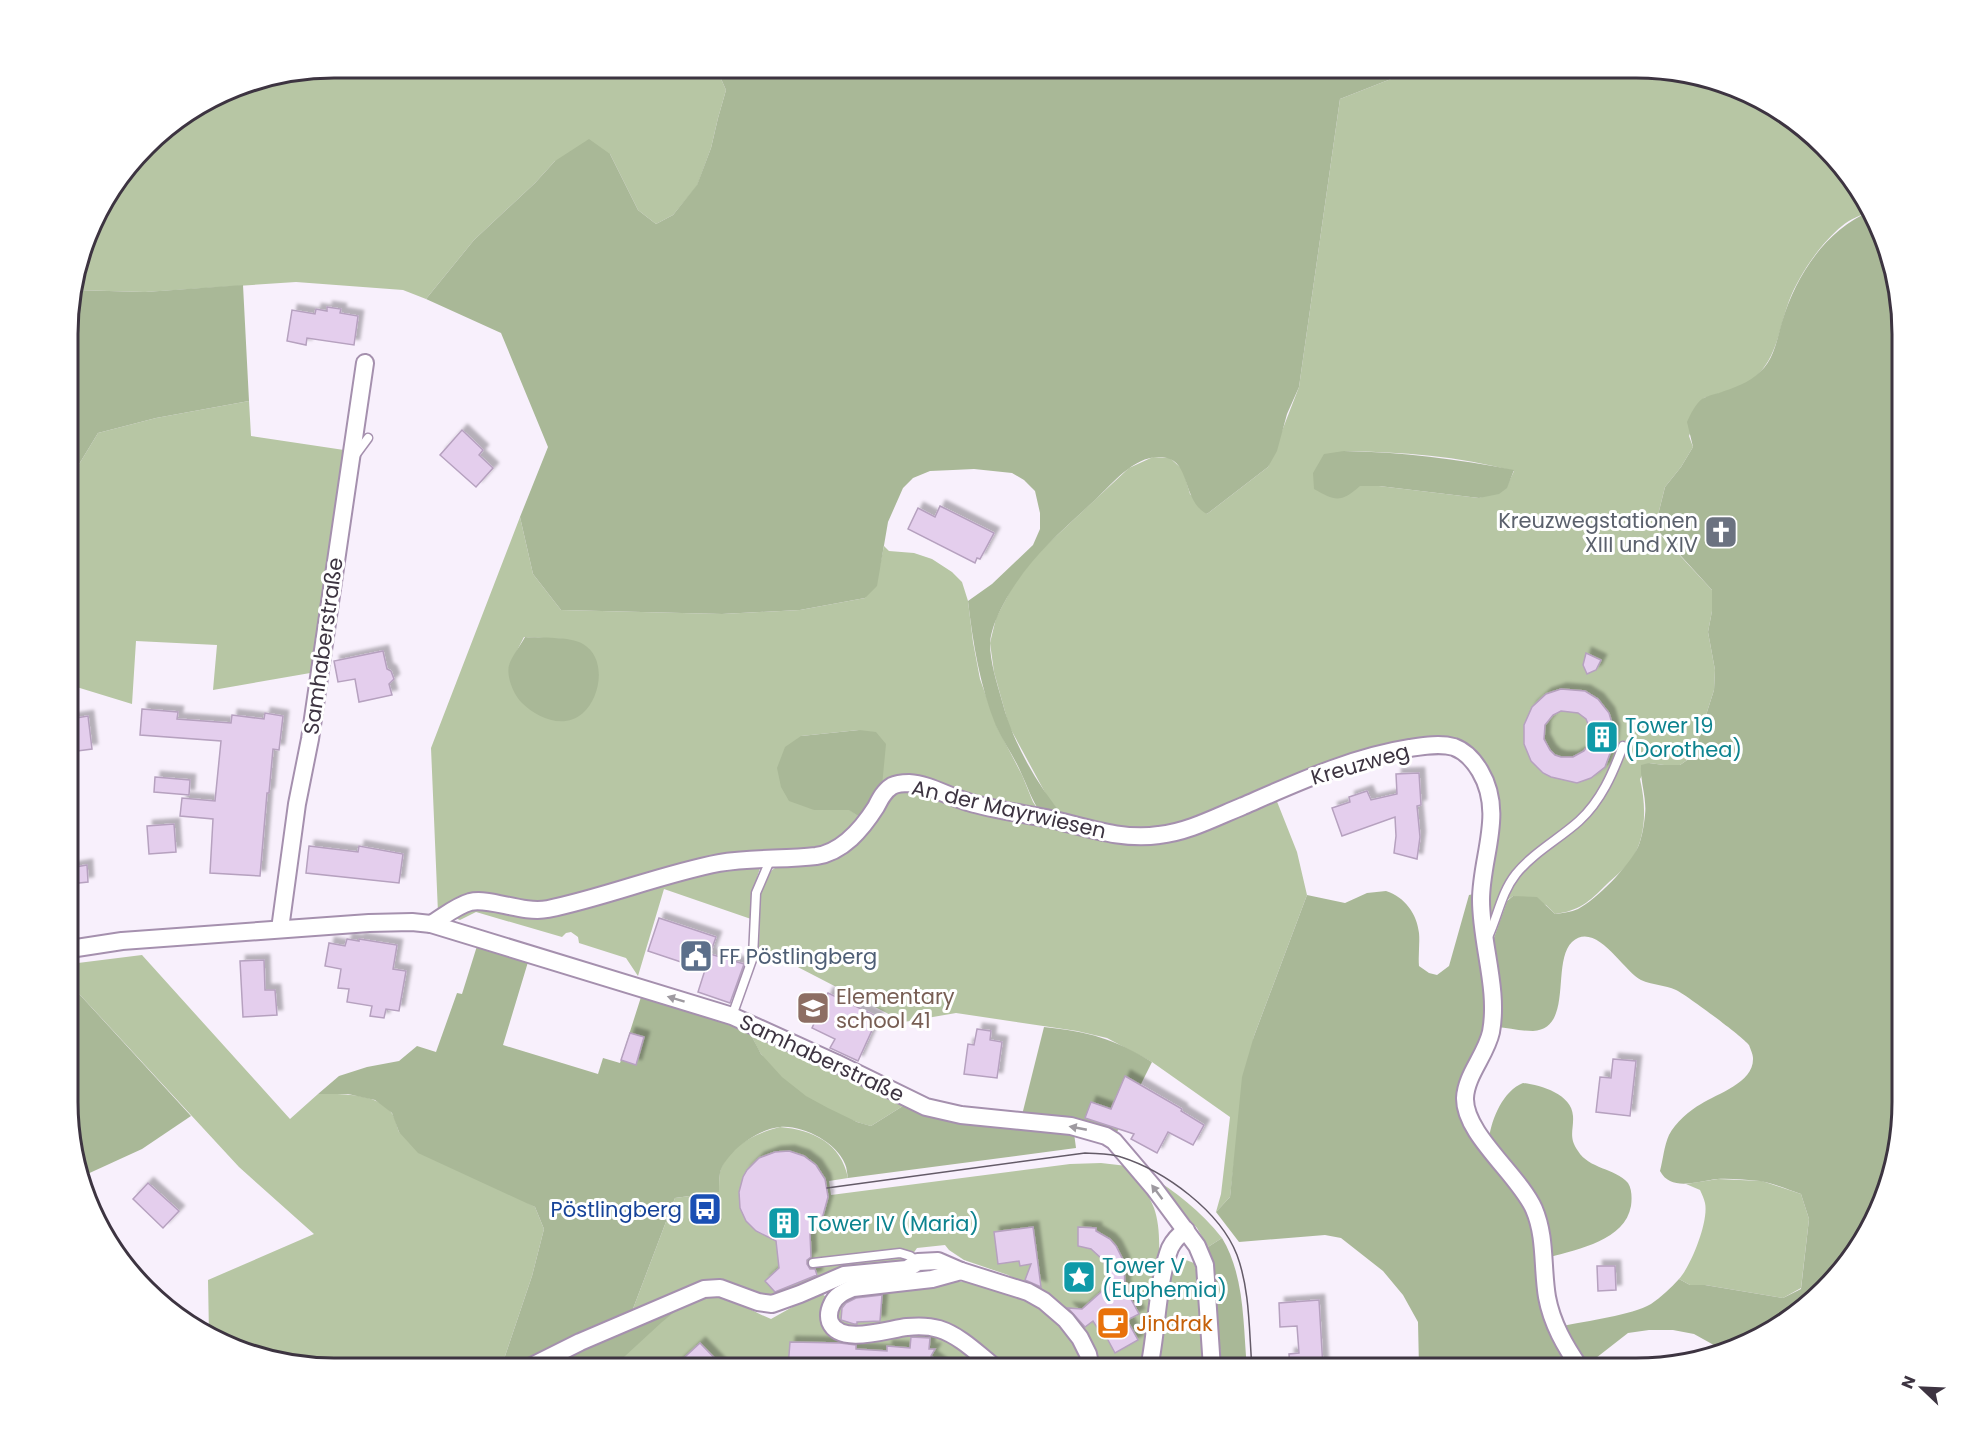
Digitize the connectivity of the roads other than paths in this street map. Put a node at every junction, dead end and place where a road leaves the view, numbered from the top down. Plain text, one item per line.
1 (365, 363) dead end
2 (368, 438) dead end
3 (351, 461) junction
4 (1623, 746) dead end
5 (1269, 794) joint
6 (771, 857) junction
7 (431, 924) junction
8 (280, 929) junction
9 (1484, 942) junction
10 (78, 948) edge
11 (732, 1016) junction
12 (1185, 1230) junction
13 (918, 1262) junction
14 (813, 1263) dead end
15 (961, 1271) junction
16 (548, 1358) edge
17 (983, 1358) edge
18 (1089, 1358) edge
19 (1151, 1358) edge
20 (1211, 1358) edge
21 (1573, 1358) edge

1 - 3 street, Samhaberstraße
2 - 3 lane
3 - 8 street, Samhaberstraße
4 - 9 lane
5 - 6 street, An der Mayrwiesen
5 - 9 street, Kreuzweg
6 - 7 street, An der Mayrwiesen
6 - 11 lane
7 - 8 street, Samhaberstraße
11 -> 7 street, Samhaberstraße
8 - 10 street, Samhaberstraße
9 - 21 street
12 -> 11 street, Samhaberstraße
12 - 19 street
12 - 20 street, Samhaberstraße
13 - 14 lane
13 - 15 street
13 - 16 street
15 - 17 street
15 - 18 street

